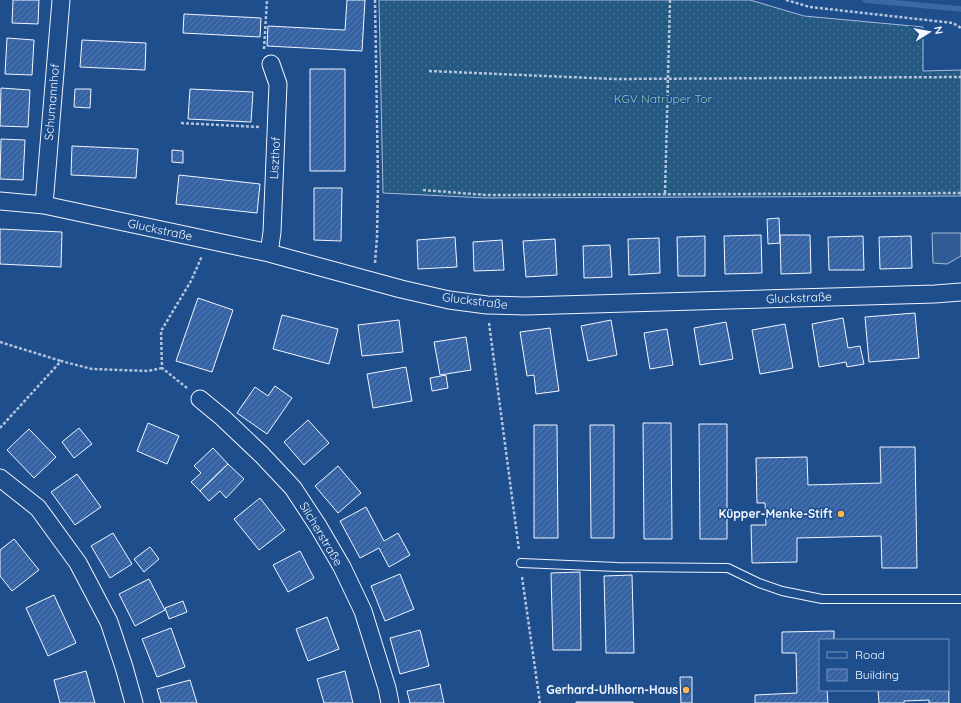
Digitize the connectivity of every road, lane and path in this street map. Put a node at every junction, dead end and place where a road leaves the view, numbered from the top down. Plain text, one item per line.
1 (61, 0) edge
2 (267, 0) edge
3 (375, 0) edge
4 (670, 0) edge
5 (786, 0) edge
6 (961, 28) edge
7 (271, 64) joint
8 (429, 71) dead end
9 (961, 77) edge
10 (668, 78) junction
11 (181, 124) dead end
12 (276, 128) junction
13 (423, 190) dead end
14 (665, 193) junction
15 (961, 193) edge
16 (0, 201) edge
17 (44, 205) junction
18 (209, 240) junction
19 (269, 253) junction
20 (373, 282) junction
21 (961, 292) edge
22 (487, 305) junction
23 (0, 342) edge
24 (61, 360) junction
25 (162, 368) junction
26 (200, 399) joint
27 (0, 428) edge
28 (0, 478) edge
29 (520, 563) junction
30 (961, 598) edge
31 (134, 703) edge
32 (390, 703) edge
33 (540, 703) edge

1 - 17 street, Schumannhof
2 - 7 path
3 - 20 path
4 - 10 path
5 - 6 path
7 - 12 street, Liszthof
8 - 10 path
9 - 10 path
10 - 14 path
11 - 12 path
12 - 19 street, Liszthof
13 - 14 path
14 - 15 path
16 - 17 street, Gluckstraße
17 - 18 street, Gluckstraße
18 - 19 street, Gluckstraße
18 - 25 path
19 - 20 street, Gluckstraße
20 - 22 street, Gluckstraße
21 - 22 street, Gluckstraße
22 - 29 path
23 - 24 path
24 - 25 path
24 - 27 path
25 - 26 path
26 - 32 street, Silcherstraße
28 - 31 street
29 - 30 lane
29 - 33 path

